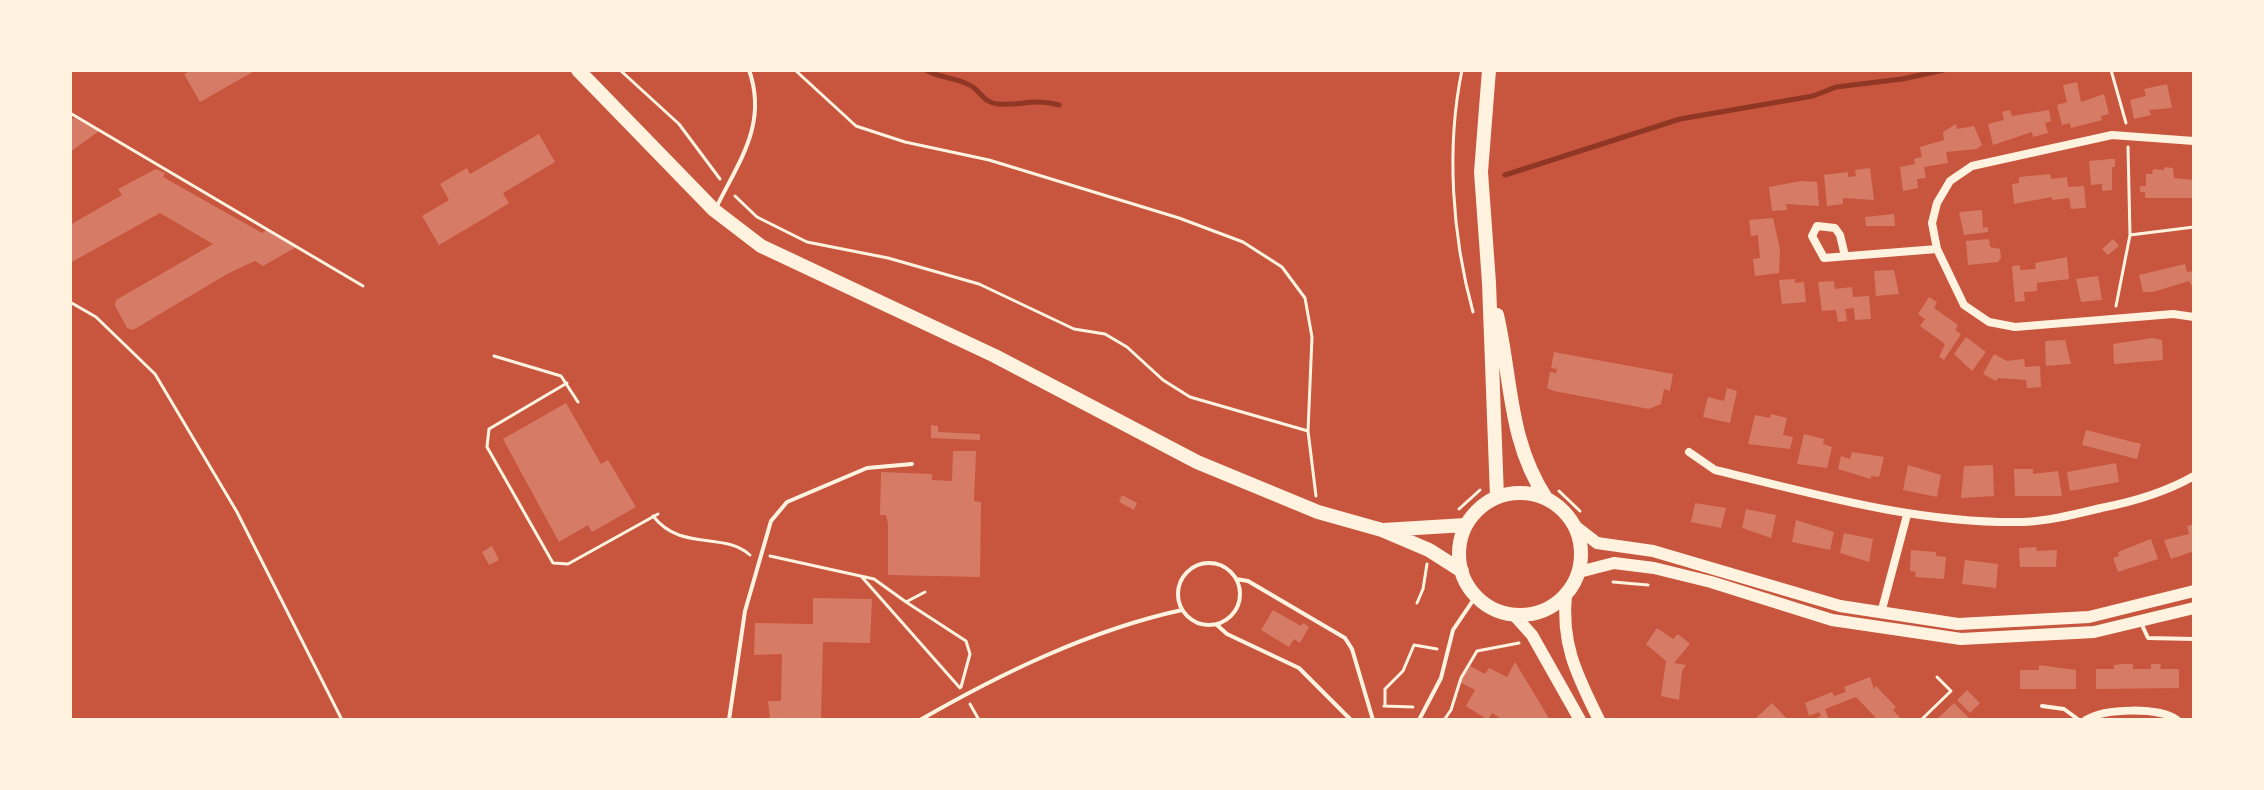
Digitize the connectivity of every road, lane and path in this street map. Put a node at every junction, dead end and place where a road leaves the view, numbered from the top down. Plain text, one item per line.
1 (578, 70) edge
2 (620, 70) edge
3 (749, 70) edge
4 (795, 70) edge
5 (1462, 70) edge
6 (1489, 70) edge
7 (2111, 70) edge
8 (70, 113) edge
9 (2128, 134) junction
10 (2194, 141) edge
11 (726, 187) junction
12 (714, 210) junction
13 (2194, 227) edge
14 (2130, 235) junction
15 (1937, 249) junction
16 (1845, 256) junction
17 (1489, 283) junction
18 (363, 286) dead end
19 (70, 302) edge
20 (2114, 317) junction
21 (2194, 317) edge
22 (1475, 318) dead end
23 (494, 356) dead end
24 (567, 383) junction
25 (578, 402) dead end
26 (1308, 431) junction
27 (1689, 452) dead end
28 (912, 464) dead end
29 (2194, 476) edge
30 (1487, 481) dead end
31 (1548, 491) junction
32 (1497, 497) junction
33 (1328, 501) dead end
34 (1453, 513) dead end
35 (1907, 515) junction
36 (1578, 520) junction
37 (1466, 525) junction
38 (1382, 530) junction
39 (762, 554) junction
40 (752, 563) dead end
41 (1614, 563) junction
42 (1462, 571) junction
43 (1579, 572) junction
44 (861, 576) junction
45 (1236, 579) junction
46 (1603, 581) dead end
47 (1613, 582) junction
48 (1648, 585) dead end
49 (2194, 591) edge
50 (925, 592) dead end
51 (1566, 594) junction
52 (1476, 596) junction
53 (906, 602) junction
54 (2194, 608) edge
55 (1182, 610) junction
56 (1881, 613) junction
57 (1514, 615) junction
58 (2142, 622) junction
59 (1217, 625) junction
60 (1532, 635) junction
61 (2194, 639) edge
62 (1409, 659) dead end
63 (1937, 677) dead end
64 (965, 694) junction
65 (1385, 705) junction
66 (2042, 706) dead end
67 (1424, 712) junction
68 (1370, 714) junction
69 (342, 720) edge
70 (729, 720) edge
71 (920, 720) edge
72 (979, 720) edge
73 (1351, 720) edge
74 (1373, 720) edge
75 (1419, 720) edge
76 (1444, 720) edge
77 (1580, 720) edge
78 (1599, 720) edge
79 (1921, 720) edge
80 (2079, 720) edge
81 (2086, 720) edge
82 (2177, 720) edge

1 - 12 main road
2 - 11 path
3 - 11 lane
4 - 26 path
5 - 22 path
6 - 17 main road
7 - 9 path
8 - 18 path
9 - 10 street
9 - 14 path
9 - 15 street
11 - 12 lane
11 - 26 path
12 - 38 main road
13 - 14 path
14 - 20 path
15 - 16 street
15 - 20 street
16 - 16 street
17 - 31 main road
17 - 32 main road
19 - 69 path
20 - 21 street
23 - 24 path
24 - 25 path
24 - 40 path
26 - 33 path
27 - 35 street
28 - 39 lane
29 - 35 street
30 - 34 path
31 - 32 main road
31 - 36 path
31 - 36 main road
32 - 37 main road
35 - 56 street
36 - 43 main road
36 - 56 main road
37 - 38 main road
37 - 42 main road
38 - 42 main road
39 - 44 path
39 - 70 lane
41 - 43 main road
41 - 47 path
41 - 58 main road
42 - 52 main road
43 - 51 main road
44 - 53 path
44 - 64 path
45 - 55 lane
45 - 59 lane
45 - 68 lane
46 - 47 path
47 - 48 path
49 - 56 main road
50 - 53 path
51 - 57 main road
51 - 78 main road
52 - 57 main road
52 - 67 lane
53 - 64 path
54 - 58 main road
55 - 59 lane
55 - 64 lane
57 - 60 main road
58 - 61 lane
59 - 73 lane
60 - 76 path
60 - 77 main road
62 - 65 path
63 - 79 path
64 - 71 lane
64 - 72 path
65 - 67 path
65 - 68 path
66 - 80 lane
67 - 75 lane
68 - 74 lane
81 - 82 street

